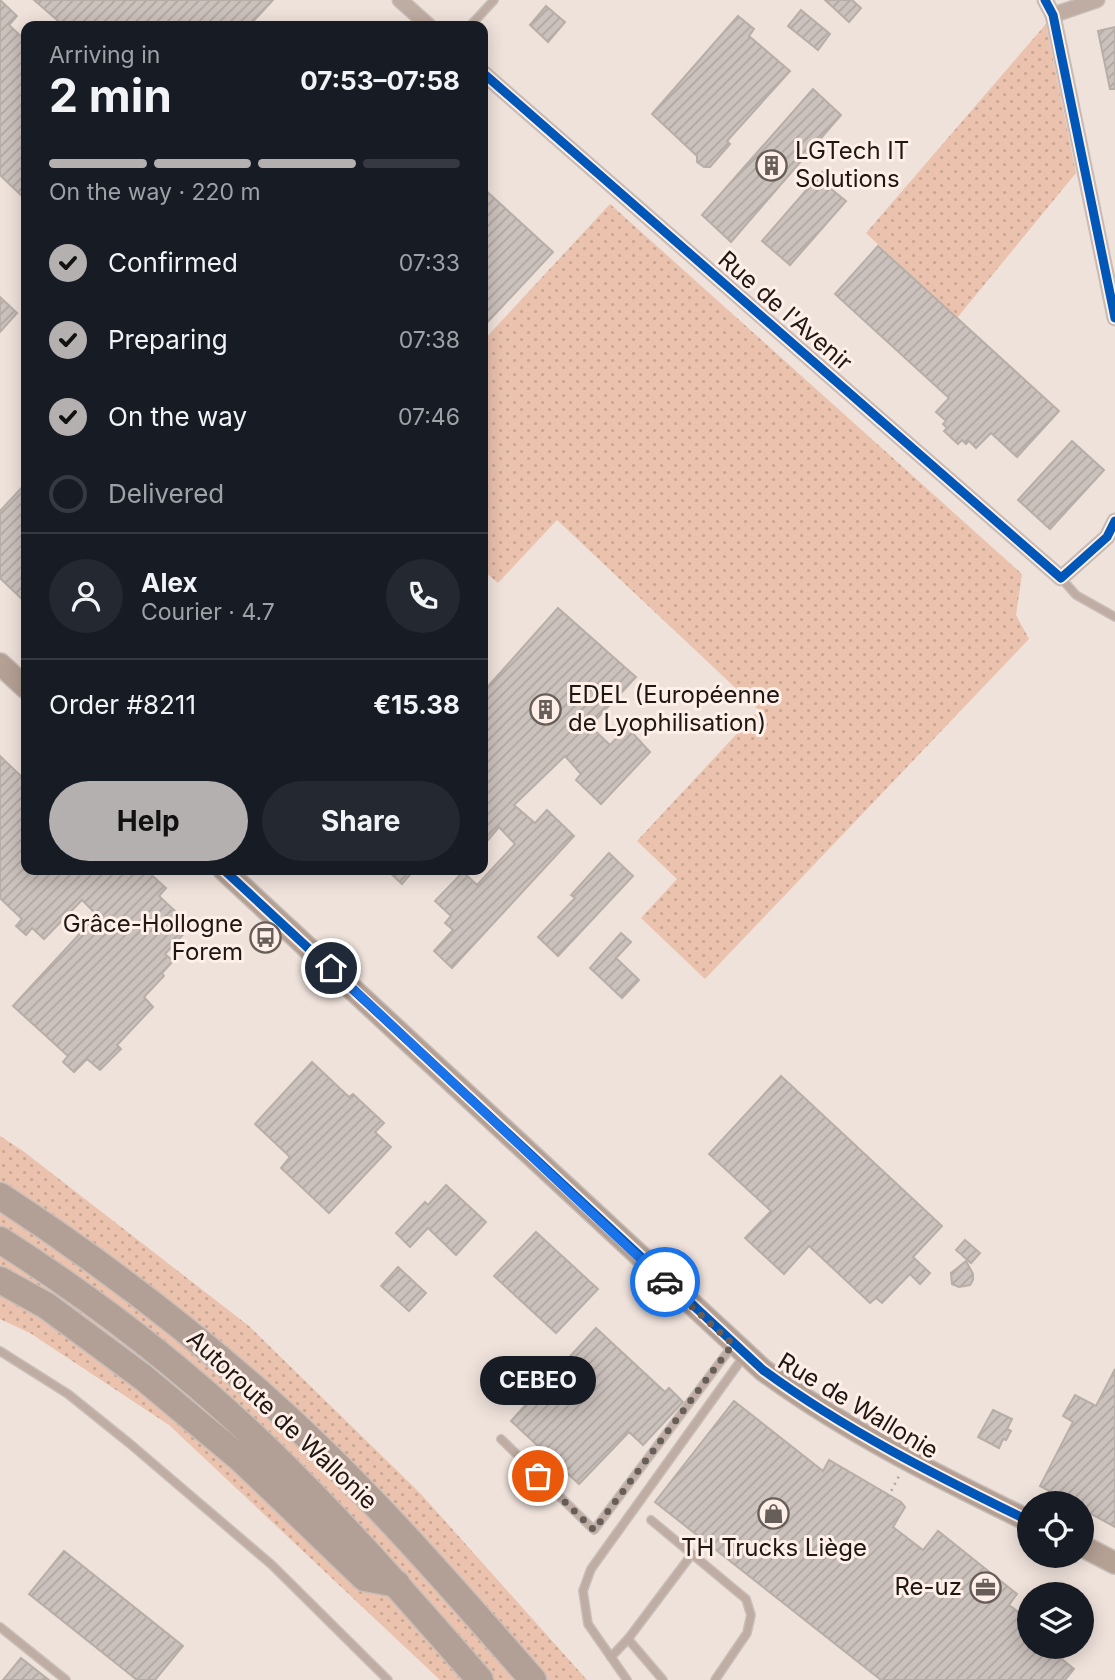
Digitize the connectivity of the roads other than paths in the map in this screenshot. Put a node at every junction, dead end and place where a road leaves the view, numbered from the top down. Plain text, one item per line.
1 (400, 0) edge
2 (494, 0) edge
3 (1045, 0) edge
4 (1097, 0) edge
5 (1053, 15) junction
6 (423, 21) edge
7 (475, 21) edge
8 (488, 78) edge
9 (1115, 318) edge
10 (1115, 521) edge
11 (1061, 578) junction
12 (1115, 617) edge
13 (0, 664) edge
14 (21, 683) edge
15 (229, 875) edge
16 (0, 1196) edge
17 (0, 1240) edge
18 (0, 1280) edge
19 (739, 1350) junction
20 (0, 1351) edge
21 (501, 1440) dead end
22 (1017, 1515) edge
23 (651, 1520) dead end
24 (1094, 1552) edge
25 (692, 1554) junction
26 (1115, 1563) edge
27 (397, 1584) junction
28 (0, 1626) edge
29 (628, 1639) junction
30 (611, 1657) junction
31 (66, 1680) edge
32 (388, 1680) edge
33 (480, 1680) edge
34 (533, 1680) edge
35 (627, 1680) edge
36 (663, 1680) edge
37 (715, 1680) edge

1 - 6 street
2 - 7 lane
3 - 5 street
4 - 5 street
5 - 9 street
8 - 11 street, Rue de l'Avenir
10 - 11 street
11 - 12 lane
13 - 14 street
15 - 19 street, Rue de Wallonie
16 - 34 highway, Autoroute de Wallonie
17 - 27 highway, Autoroute de Wallonie
18 - 27 highway
19 - 21 lane
19 - 22 street, Rue de Wallonie
19 - 30 lane
20 - 32 lane
23 - 25 lane
24 - 26 street
25 - 29 lane
25 - 37 lane
27 - 33 highway, Autoroute de Wallonie
28 - 31 lane
29 - 30 lane
29 - 36 lane
30 - 35 lane

